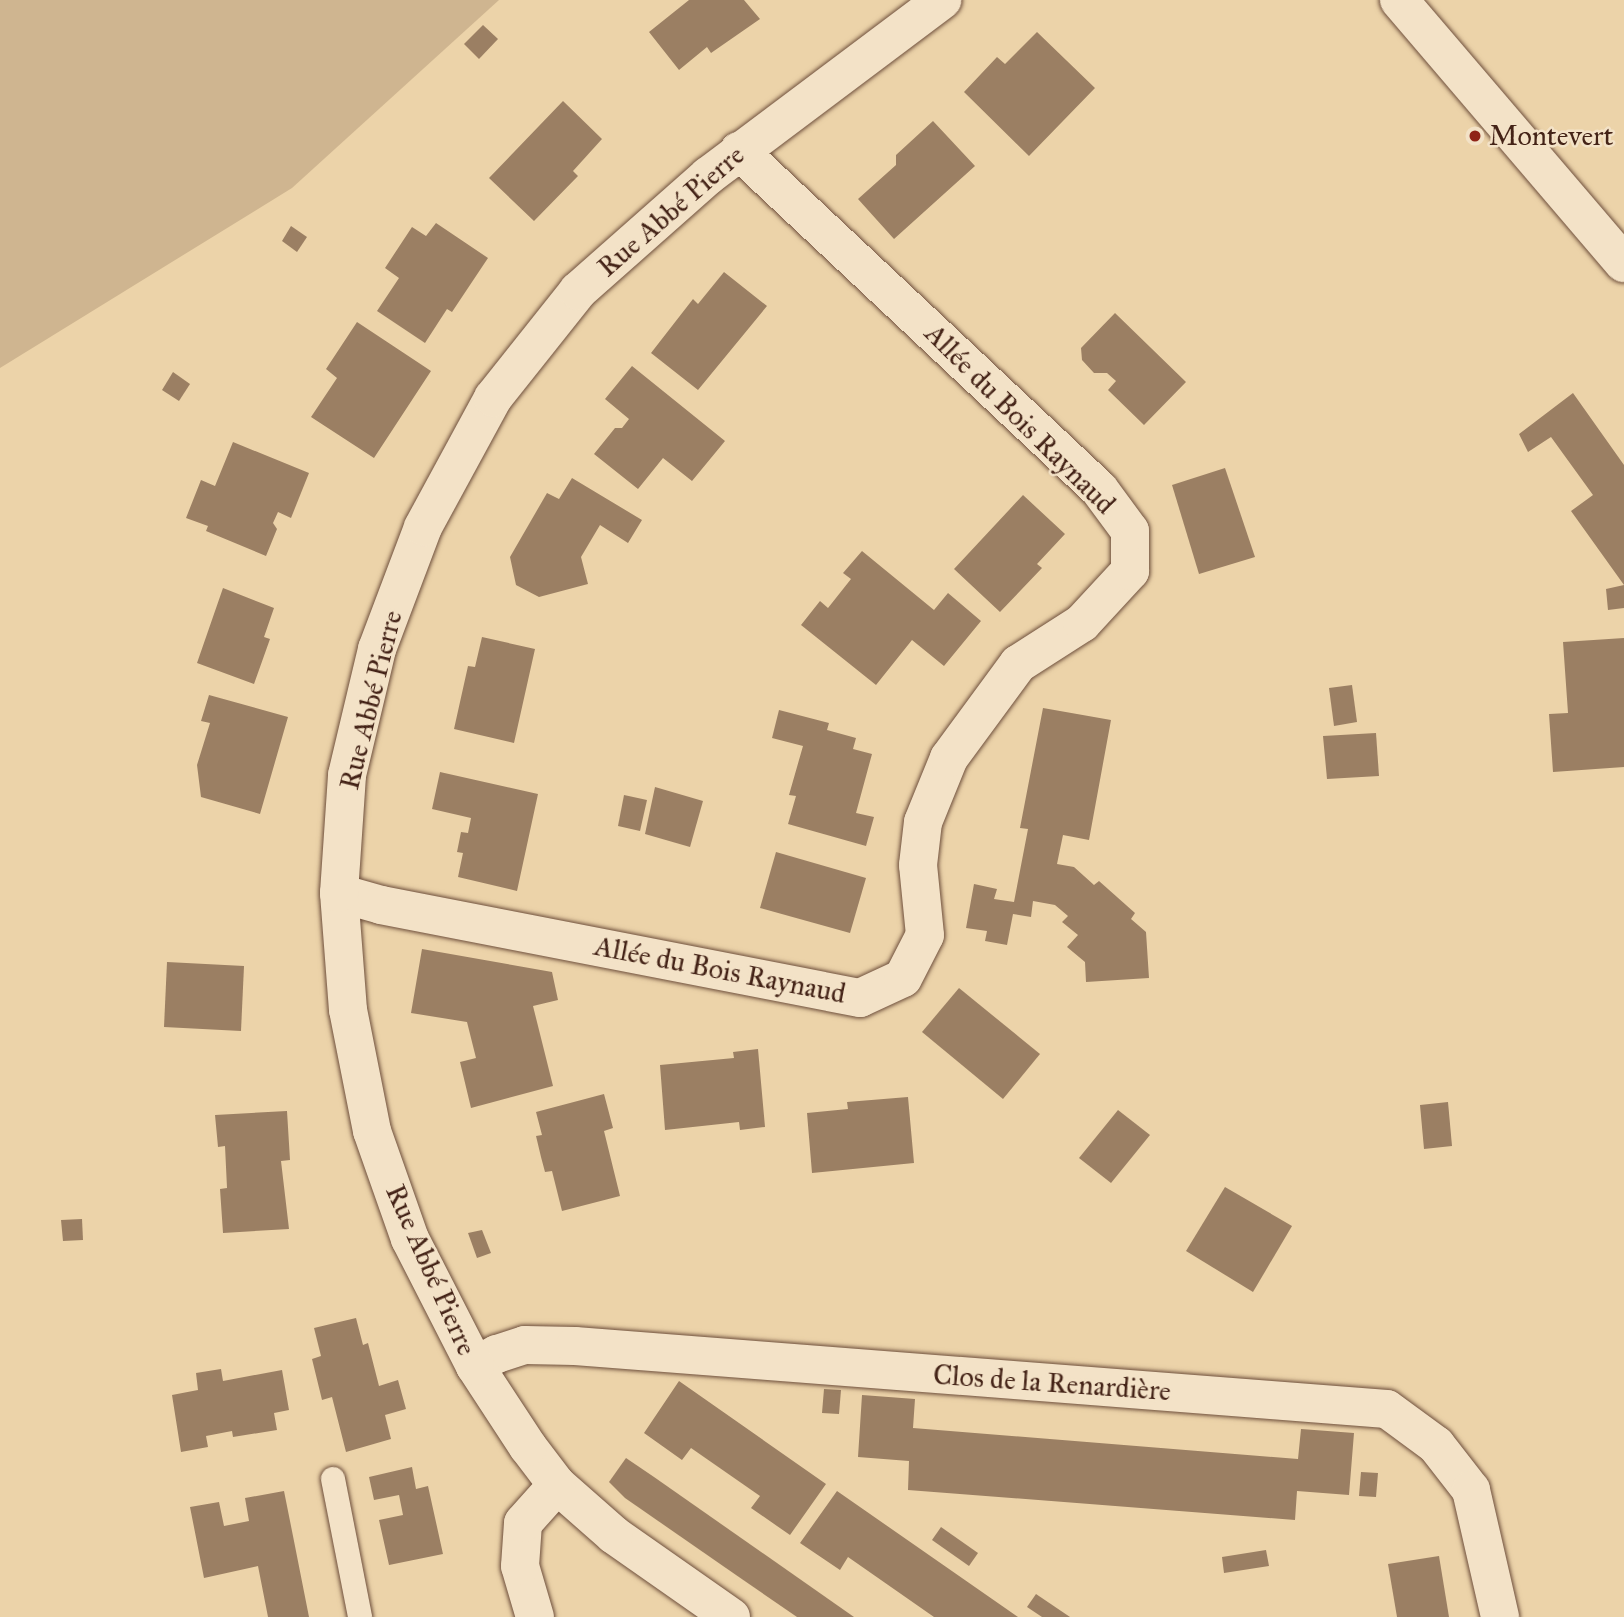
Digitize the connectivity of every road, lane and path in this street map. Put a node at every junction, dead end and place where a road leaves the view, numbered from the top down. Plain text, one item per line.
1 (942, 0) edge
2 (1372, 0) edge
3 (1399, 0) edge
4 (1447, 58) junction
5 (739, 151) junction
6 (1624, 263) edge
7 (339, 893) junction
8 (475, 1366) junction
9 (333, 1479) dead end
10 (558, 1485) junction
11 (360, 1617) edge
12 (534, 1617) edge
13 (731, 1617) edge
14 (1500, 1617) edge

1 - 5 street, Rue Abbé Pierre
2 - 4 street
3 - 4 street
4 - 6 street
5 - 7 street, Rue Abbé Pierre
5 - 7 street, Allée du Bois Raynaud
7 - 8 street, Rue Abbé Pierre
8 - 10 street, Rue Abbé Pierre
8 - 14 street, Clos de la Renardière
9 - 11 lane
10 - 12 street
10 - 13 street, Rue Abbé Pierre

